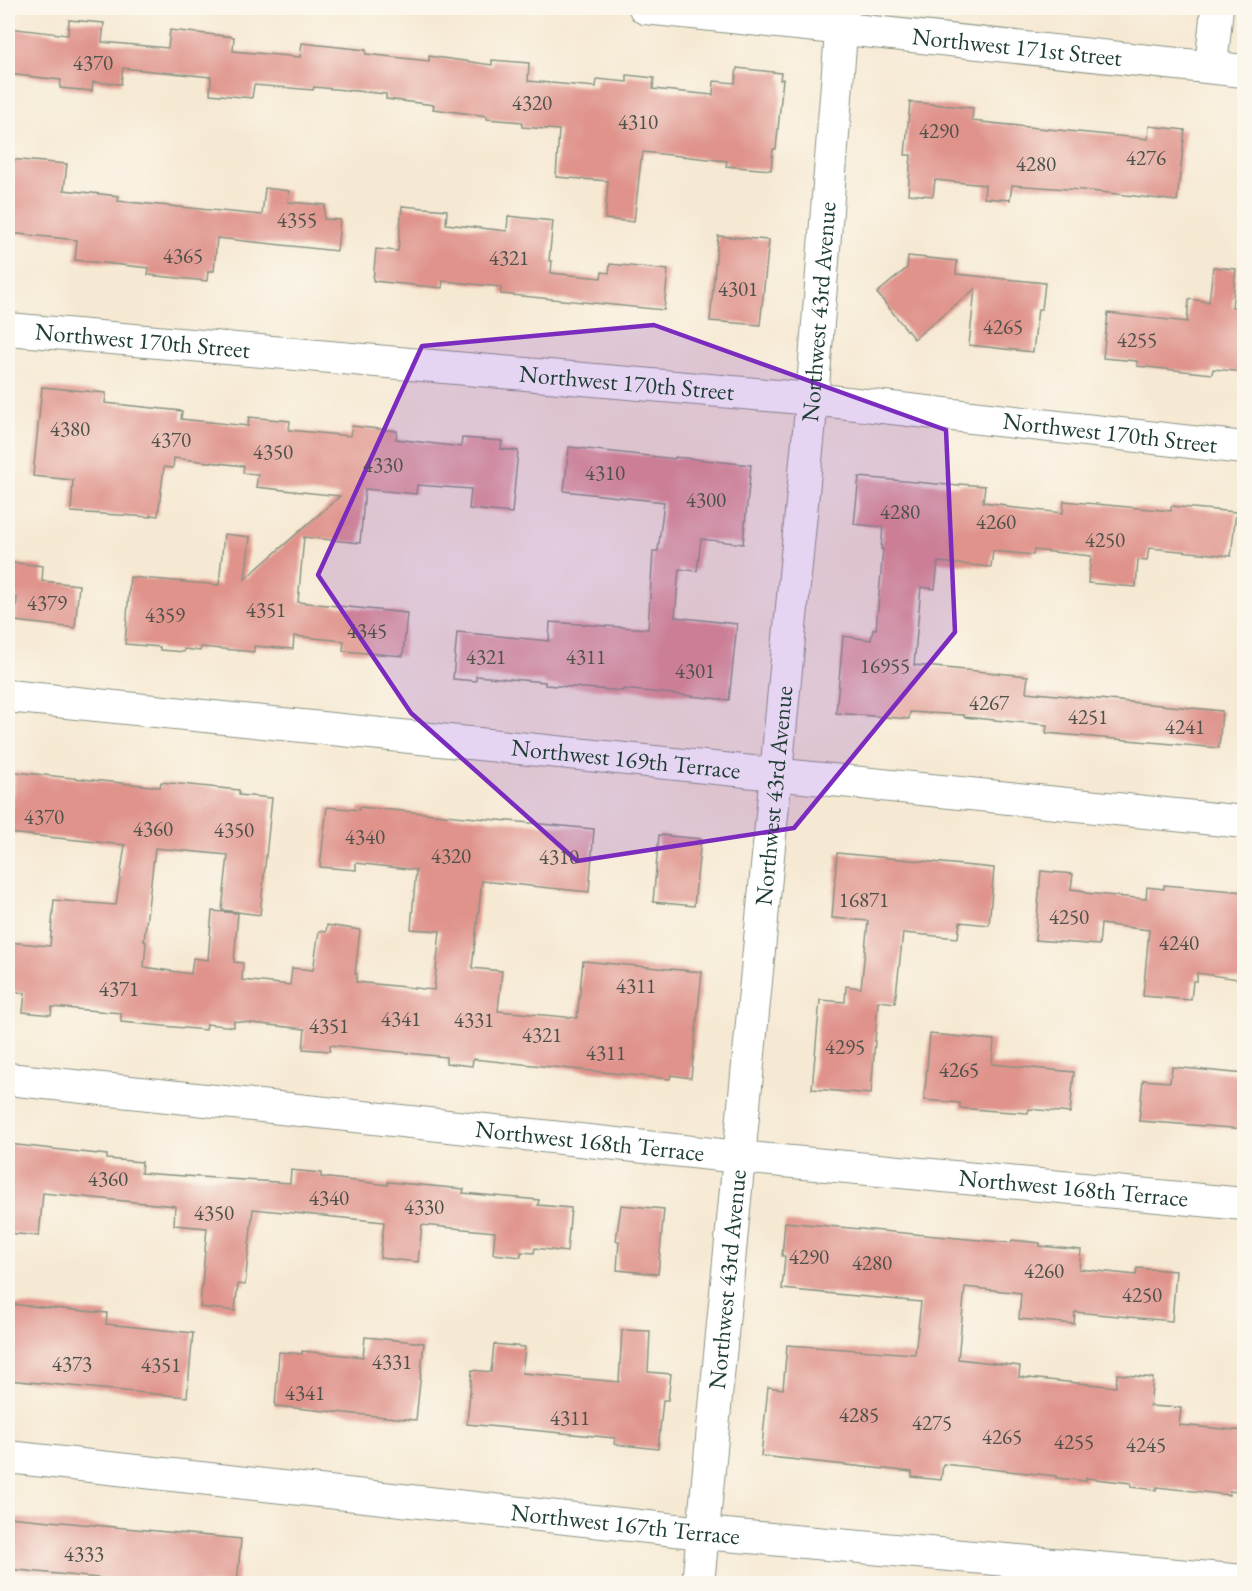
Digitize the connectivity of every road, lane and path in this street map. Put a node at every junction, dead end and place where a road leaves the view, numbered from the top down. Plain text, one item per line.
1 (645, 8) edge
2 (1217, 8) edge
3 (842, 19) edge
4 (1211, 67) junction
5 (1245, 70) edge
6 (8, 329) edge
7 (812, 399) junction
8 (1245, 448) edge
9 (8, 696) edge
10 (775, 775) junction
11 (1245, 822) edge
12 (8, 1079) edge
13 (739, 1157) junction
14 (1245, 1204) edge
15 (8, 1457) edge
16 (703, 1533) junction
17 (1245, 1581) edge
18 (698, 1584) edge

1 - 3 street, Northwest 171st Street
2 - 4 street
3 - 4 street, Northwest 171st Street
3 - 7 street, Northwest 43rd Avenue
4 - 5 street, Northwest 171st Street
6 - 7 street, Northwest 170th Street
7 - 8 street, Northwest 170th Street
7 - 10 street, Northwest 43rd Avenue
9 - 10 street, Northwest 169th Terrace
10 - 11 street, Northwest 169th Terrace
10 - 13 street, Northwest 43rd Avenue
12 - 13 street, Northwest 168th Terrace
13 - 14 street, Northwest 168th Terrace
13 - 16 street, Northwest 43rd Avenue
15 - 16 street, Northwest 167th Terrace
16 - 17 street, Northwest 167th Terrace
16 - 18 street, Northwest 43rd Avenue

